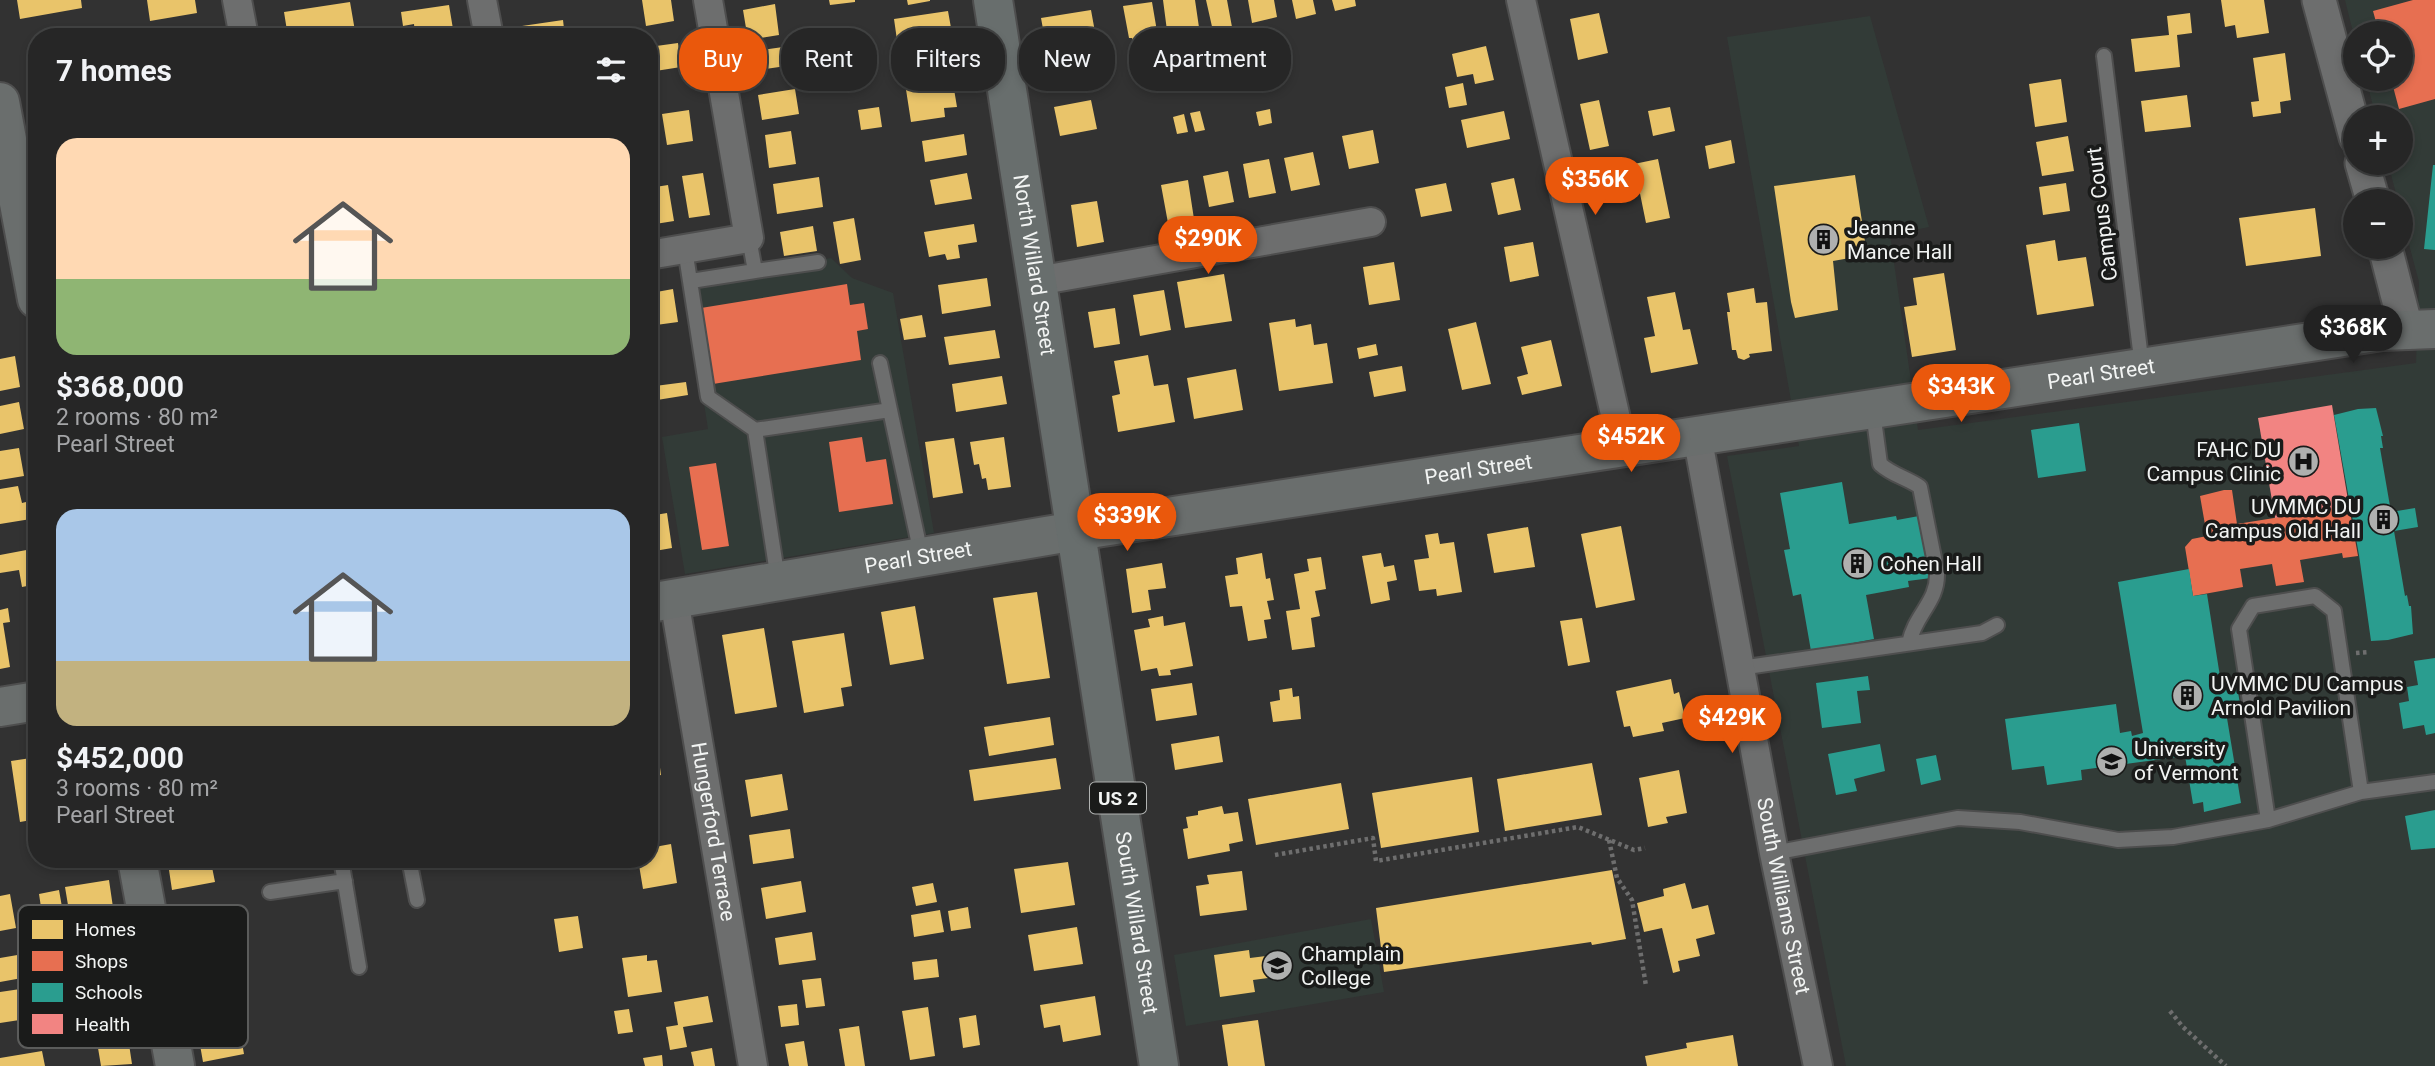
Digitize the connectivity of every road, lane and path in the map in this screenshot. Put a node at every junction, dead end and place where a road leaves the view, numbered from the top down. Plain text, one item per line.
1 (237, 0) edge
2 (482, 0) edge
3 (708, 0) edge
4 (993, 0) edge
5 (1521, 0) edge
6 (2319, 0) edge
7 (242, 28) edge
8 (487, 28) edge
9 (2104, 56) dead end
10 (0, 102) edge
11 (2347, 105) edge
12 (1371, 222) dead end
13 (749, 238) junction
14 (685, 249) junction
15 (28, 251) edge
16 (658, 254) edge
17 (2390, 259) edge
18 (818, 262) dead end
19 (755, 271) junction
20 (691, 281) junction
21 (1037, 281) junction
22 (2421, 329) edge
23 (880, 363) dead end
24 (2142, 366) junction
25 (1872, 408) junction
26 (890, 410) junction
27 (755, 430) junction
28 (1697, 435) junction
29 (1622, 445) junction
30 (1076, 531) junction
31 (921, 557) junction
32 (778, 581) junction
33 (662, 601) edge
34 (1997, 625) dead end
35 (1909, 643) junction
36 (1740, 668) junction
37 (28, 702) edge
38 (0, 707) edge
39 (2435, 782) edge
40 (2361, 792) junction
41 (2268, 820) junction
42 (1609, 840) junction
43 (1645, 848) dead end
44 (1774, 853) junction
45 (1275, 855) dead end
46 (139, 868) edge
47 (343, 868) edge
48 (412, 868) edge
49 (345, 881) junction
50 (270, 892) dead end
51 (417, 900) dead end
52 (145, 905) edge
53 (359, 967) dead end
54 (1646, 986) dead end
55 (2171, 1011) dead end
56 (172, 1048) edge
57 (175, 1066) edge
58 (753, 1066) edge
59 (1159, 1066) edge
60 (1818, 1066) edge
61 (2226, 1066) edge

1 - 7 street
2 - 8 street
3 - 13 street
4 - 21 main road, North Willard Street / US 2
5 - 29 street
6 - 11 street
9 - 24 lane, Campus Court
10 - 15 main road
12 - 21 street
13 - 14 street
13 - 19 lane
14 - 16 street
14 - 20 lane
17 - 22 street
18 - 19 lane
19 - 20 lane
20 - 27 lane
21 - 30 main road, North Willard Street / US 2
22 - 24 main road, Pearl Street
23 - 26 lane
24 - 25 main road, Pearl Street
25 - 28 main road, Pearl Street
25 - 35 lane
26 - 27 lane
26 - 31 lane
27 - 32 lane
28 - 29 main road, Pearl Street
28 - 36 street, South Williams Street
29 - 30 main road, Pearl Street
30 - 31 main road, Pearl Street
30 - 59 main road, South Willard Street / US 2
31 - 32 main road, Pearl Street
32 - 33 main road, Pearl Street
33 - 58 street, Hungerford Terrace
34 - 35 lane
35 - 36 lane
36 - 44 street, South Williams Street
37 - 38 main road
39 - 40 lane
40 - 41 lane
40 - 41 lane
41 - 44 lane
42 - 43 path
42 - 45 path
42 - 54 path
44 - 60 street, South Williams Street
46 - 52 main road
47 - 49 lane
48 - 51 lane
49 - 50 lane
49 - 53 lane
55 - 61 path
56 - 57 main road

